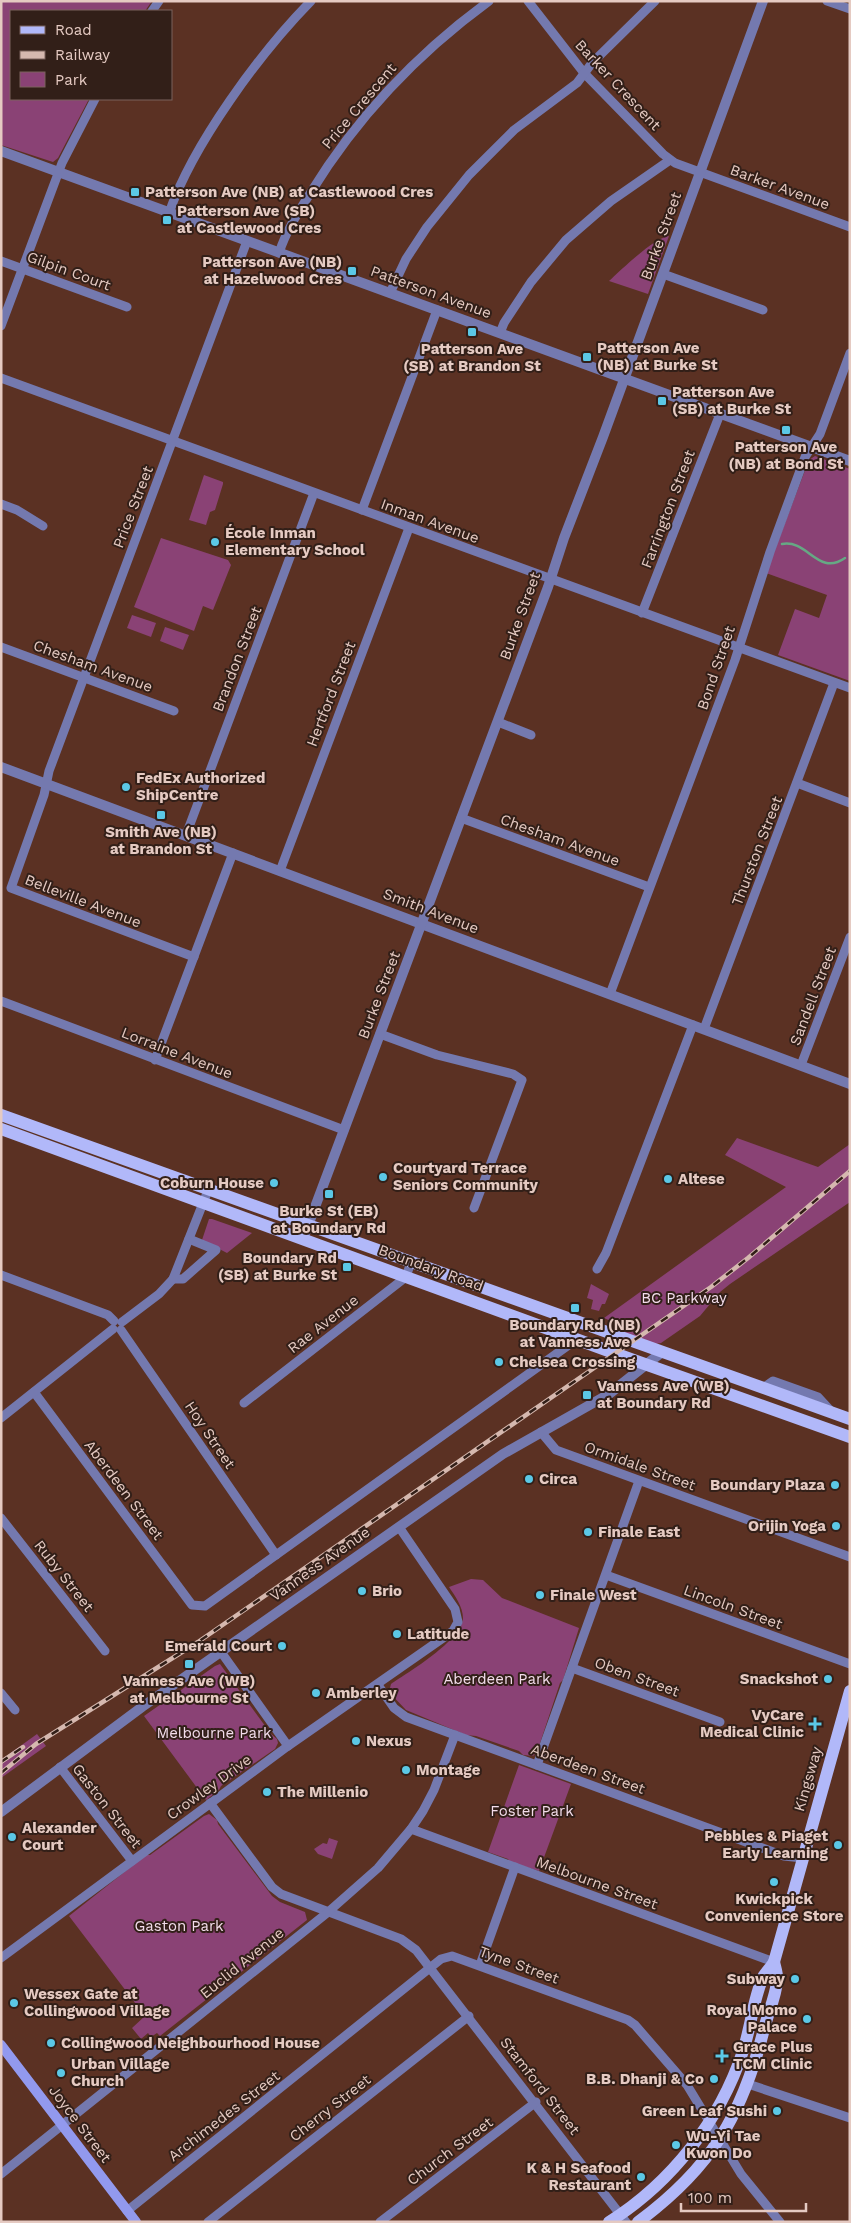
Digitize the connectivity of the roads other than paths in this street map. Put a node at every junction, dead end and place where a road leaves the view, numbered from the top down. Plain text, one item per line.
1 (311, 1) edge
2 (489, 1) edge
3 (528, 1) edge
4 (655, 1) edge
5 (763, 1) edge
6 (827, 1) edge
7 (850, 9) edge
8 (584, 73) junction
9 (94, 100) edge
10 (1, 151) edge
11 (670, 160) junction
12 (58, 172) junction
13 (700, 173) junction
14 (169, 212) junction
15 (850, 228) edge
16 (247, 241) junction
17 (279, 253) junction
18 (1, 261) edge
19 (23, 269) junction
20 (663, 274) junction
21 (390, 293) junction
22 (127, 307) dead end
23 (437, 310) junction
24 (764, 310) dead end
25 (1, 326) edge
26 (500, 333) junction
27 (850, 353) edge
28 (1, 378) edge
29 (625, 379) junction
30 (720, 414) junction
31 (173, 441) junction
32 (811, 447) junction
33 (850, 461) edge
34 (314, 493) junction
35 (1, 504) edge
36 (362, 510) junction
37 (42, 526) dead end
38 (409, 528) junction
39 (550, 579) junction
40 (642, 613) junction
41 (1, 647) edge
42 (739, 648) junction
43 (84, 677) junction
44 (834, 683) junction
45 (850, 688) edge
46 (174, 711) dead end
47 (498, 722) junction
48 (531, 735) dead end
49 (1, 767) edge
50 (46, 783) junction
51 (797, 783) junction
52 (850, 803) edge
53 (461, 818) junction
54 (186, 835) junction
55 (233, 853) junction
56 (280, 871) junction
57 (649, 887) junction
58 (422, 924) junction
59 (850, 937) edge
60 (194, 957) junction
61 (610, 994) junction
62 (1, 1001) edge
63 (692, 1025) junction
64 (704, 1029) junction
65 (380, 1034) junction
66 (156, 1060) junction
67 (801, 1065) junction
68 (850, 1084) edge
69 (1, 1114) edge
70 (1, 1129) edge
71 (344, 1130) junction
72 (209, 1188) junction
73 (203, 1203) junction
74 (474, 1208) dead end
75 (309, 1224) junction
76 (189, 1239) junction
77 (304, 1239) junction
78 (411, 1262) junction
79 (596, 1268) dead end
80 (1, 1276) edge
81 (406, 1277) junction
82 (173, 1280) junction
83 (118, 1326) junction
84 (577, 1339) junction
85 (662, 1352) junction
86 (646, 1364) junction
87 (34, 1392) junction
88 (244, 1403) dead end
89 (1, 1418) edge
90 (850, 1419) edge
91 (541, 1432) junction
92 (850, 1437) edge
93 (640, 1481) junction
94 (1, 1518) edge
95 (399, 1528) junction
96 (276, 1555) junction
97 (850, 1557) edge
98 (606, 1575) junction
99 (105, 1651) dead end
100 (221, 1652) junction
101 (850, 1664) edge
102 (572, 1668) junction
103 (378, 1685) junction
104 (850, 1691) edge
105 (1, 1693) edge
106 (15, 1710) dead end
107 (846, 1717) edge
108 (720, 1722) dead end
109 (455, 1735) junction
110 (288, 1746) junction
111 (537, 1765) junction
112 (60, 1767) junction
113 (210, 1803) junction
114 (1, 1812) edge
115 (411, 1829) junction
116 (802, 1858) junction
117 (132, 1861) junction
118 (514, 1868) junction
119 (327, 1913) junction
120 (1, 1958) edge
121 (774, 1962) junction
122 (480, 1965) junction
123 (432, 1968) junction
124 (469, 2016) junction
125 (1, 2045) edge
126 (748, 2084) junction
127 (536, 2102) junction
128 (850, 2118) edge
129 (710, 2121) junction
130 (62, 2126) junction
131 (720, 2139) junction
132 (1, 2174) edge
133 (128, 2211) junction
134 (624, 2218) edge
135 (136, 2222) edge
136 (208, 2222) edge
137 (380, 2222) edge
138 (609, 2222) edge
139 (638, 2222) edge
140 (780, 2222) edge

1 - 14 street
2 - 17 street, Price Crescent
3 - 8 street, Barker Crescent
4 - 8 street
5 - 13 street, Burke Street
6 - 7 street
8 - 11 street, Barker Crescent
8 - 21 street
9 - 12 street
10 - 12 street, Patterson Avenue
11 - 13 street, Barker Crescent
11 - 26 street
12 - 14 street, Patterson Avenue
12 - 19 street
13 - 15 street, Barker Avenue
13 - 20 street, Burke Street
14 - 16 street, Patterson Avenue
16 - 17 street, Patterson Avenue
16 - 31 street, Price Street
17 - 21 street, Patterson Avenue
18 - 19 street, Gilpin Court
19 - 22 street, Gilpin Court
19 - 25 street
20 - 24 street
20 - 29 street, Burke Street
21 - 23 street, Patterson Avenue
23 - 26 street, Patterson Avenue
23 - 36 street
26 - 29 street, Patterson Avenue
27 - 32 street, Bond Street
28 - 31 street, Inman Avenue
29 - 30 street, Patterson Avenue
29 - 39 street, Burke Street
30 - 32 street, Patterson Avenue
30 - 40 street, Farrington Street
31 - 34 street, Inman Avenue
31 - 43 street, Price Street
32 - 33 street, Patterson Avenue
32 - 42 street, Bond Street
34 - 36 street, Inman Avenue
34 - 54 street, Brandon Street
35 - 37 street
36 - 38 street, Inman Avenue
38 - 39 street, Inman Avenue
38 - 56 street, Hertford Street
39 - 40 street, Inman Avenue
39 - 47 street, Burke Street
40 - 42 street, Inman Avenue
41 - 43 street, Chesham Avenue
42 - 44 street, Inman Avenue
42 - 57 street, Bond Street
43 - 46 street, Chesham Avenue
43 - 50 street, Price Street
44 - 45 street, Inman Avenue
44 - 51 street, Thurston Street
47 - 48 street
47 - 53 street, Burke Street
49 - 50 street, Smith Avenue
50 - 54 street, Smith Avenue
50 - 60 street, Belleville Avenue
51 - 52 street
51 - 64 street, Thurston Street
53 - 57 street, Chesham Avenue
53 - 58 street, Burke Street
54 - 55 street, Smith Avenue
55 - 56 street, Smith Avenue
55 - 60 street
56 - 58 street, Smith Avenue
57 - 61 street, Bond Street
58 - 61 street, Smith Avenue
58 - 65 street, Burke Street
59 - 67 street, Sandell Street
60 - 66 street
61 - 63 street, Smith Avenue
62 - 66 street, Lorraine Avenue
63 - 64 street, Smith Avenue
63 - 79 street
64 - 67 street, Smith Avenue
65 - 71 street, Burke Street
65 - 74 street
66 - 71 street, Lorraine Avenue
67 - 68 street, Smith Avenue
69 - 72 main road, Boundary Road
70 - 73 main road, Boundary Road
71 - 75 street, Burke Street
72 - 73 street
72 - 75 main road, Boundary Road
73 - 76 street
73 - 77 main road, Boundary Road
75 - 77 street, Burke Street
75 - 78 main road, Boundary Road
76 - 82 street
76 - 82 street
77 - 81 main road, Boundary Road
78 - 81 street
78 - 85 main road, Boundary Road
80 - 83 street, Hoy Street
81 - 84 main road, Boundary Road
81 - 88 street, Rae Avenue
82 - 83 street
83 - 87 street
83 - 96 street, Hoy Street
84 - 86 main road, Boundary Road
84 - 96 street
85 - 86 street, Vanness Avenue
85 - 90 main road, Boundary Road
86 - 91 street, Vanness Avenue
86 - 92 main road, Boundary Road
87 - 89 street
87 - 96 street, Aberdeen Street
91 - 93 street, Ormidale Street
91 - 95 street, Vanness Avenue
93 - 97 street, Ormidale Street
93 - 98 street
94 - 99 street, Ruby Street
95 - 100 street, Vanness Avenue
95 - 103 street, Crowley Drive
98 - 101 street, Lincoln Street
98 - 102 street
100 - 110 street
100 - 112 street, Vanness Avenue
102 - 108 street, Oben Street
102 - 111 street
103 - 109 street, Aberdeen Street
103 - 110 street, Crowley Drive
104 - 107 main road, Kingsway
105 - 106 street
107 - 116 main road, Kingsway
109 - 111 street, Aberdeen Street
109 - 115 street, Euclid Avenue
110 - 113 street, Crowley Drive
111 - 116 street, Aberdeen Street
112 - 114 street, Vanness Avenue
112 - 117 street, Gaston Street
113 - 117 street, Crowley Drive
113 - 119 street
115 - 118 street, Melbourne Street
115 - 119 street, Euclid Avenue
116 - 121 main road, Kingsway
117 - 120 street, Crowley Drive
118 - 121 street, Melbourne Street
118 - 122 street
119 - 123 street
119 - 130 street, Euclid Avenue
121 - 126 main road, Kingsway
121 - 129 main road, Kingsway
122 - 123 street, Tyne Street
122 - 129 street, Tyne Street
123 - 124 street, Stamford Street
123 - 133 street, Archimedes Street
124 - 127 street, Stamford Street
124 - 136 street, Cherry Street
125 - 130 main road, Joyce Street
126 - 128 street
126 - 131 main road, Kingsway
127 - 134 street, Stamford Street
127 - 137 street, Church Street
129 - 131 street, Tyne Street
129 - 134 main road, Kingsway
130 - 132 street, Euclid Avenue
130 - 133 main road, Joyce Street
131 - 139 main road, Kingsway
131 - 140 street, Tyne Street
133 - 135 main road, Joyce Street
134 - 138 main road, Kingsway

